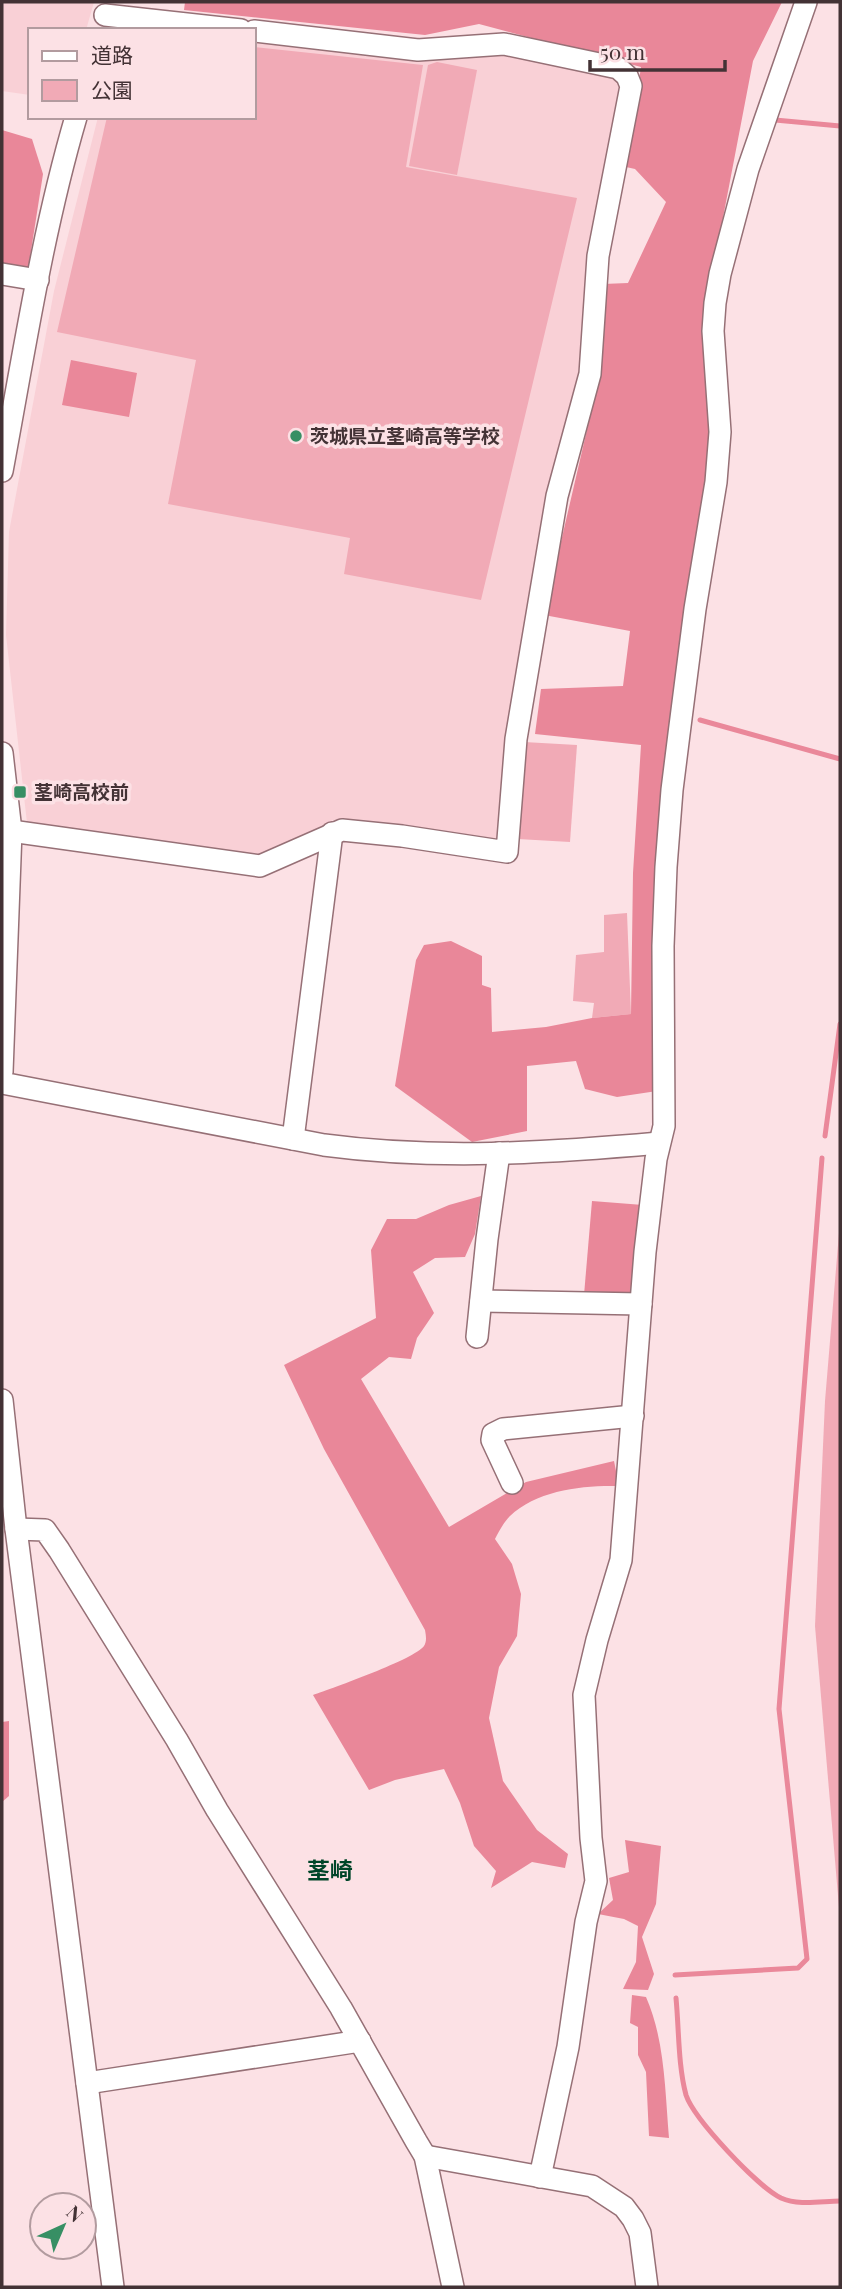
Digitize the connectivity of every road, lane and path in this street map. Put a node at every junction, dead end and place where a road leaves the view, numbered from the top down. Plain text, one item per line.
1 (806, 2) edge
2 (105, 16) edge
3 (222, 28) edge
4 (256, 31) edge
5 (75, 119) edge
6 (2, 274) edge
7 (38, 280) junction
8 (2, 471) edge
9 (2, 753) edge
10 (11, 831) junction
11 (332, 834) junction
12 (2, 1072) edge
13 (2, 1083) edge
14 (293, 1139) junction
15 (659, 1143) junction
16 (499, 1153) junction
17 (481, 1301) junction
18 (641, 1304) junction
19 (477, 1337) dead end
20 (2, 1400) edge
21 (633, 1416) junction
22 (512, 1483) dead end
23 (16, 1529) junction
24 (360, 2041) junction
25 (87, 2083) junction
26 (425, 2156) junction
27 (540, 2177) junction
28 (113, 2287) edge
29 (453, 2287) edge
30 (647, 2287) edge

1 - 15 street
2 - 3 street
4 - 11 street
5 - 7 street
6 - 7 street
7 - 8 street
9 - 10 street
10 - 11 street
10 - 12 street
11 - 14 street
13 - 14 street
14 - 16 street
15 - 16 street
15 - 18 street
16 - 17 street
17 - 18 street
17 - 19 street
18 - 21 street
20 - 23 street
21 - 22 street
21 - 27 street
23 - 24 street
23 - 25 street
24 - 25 street
24 - 26 street
25 - 28 street
26 - 27 street
26 - 29 street
27 - 30 street

